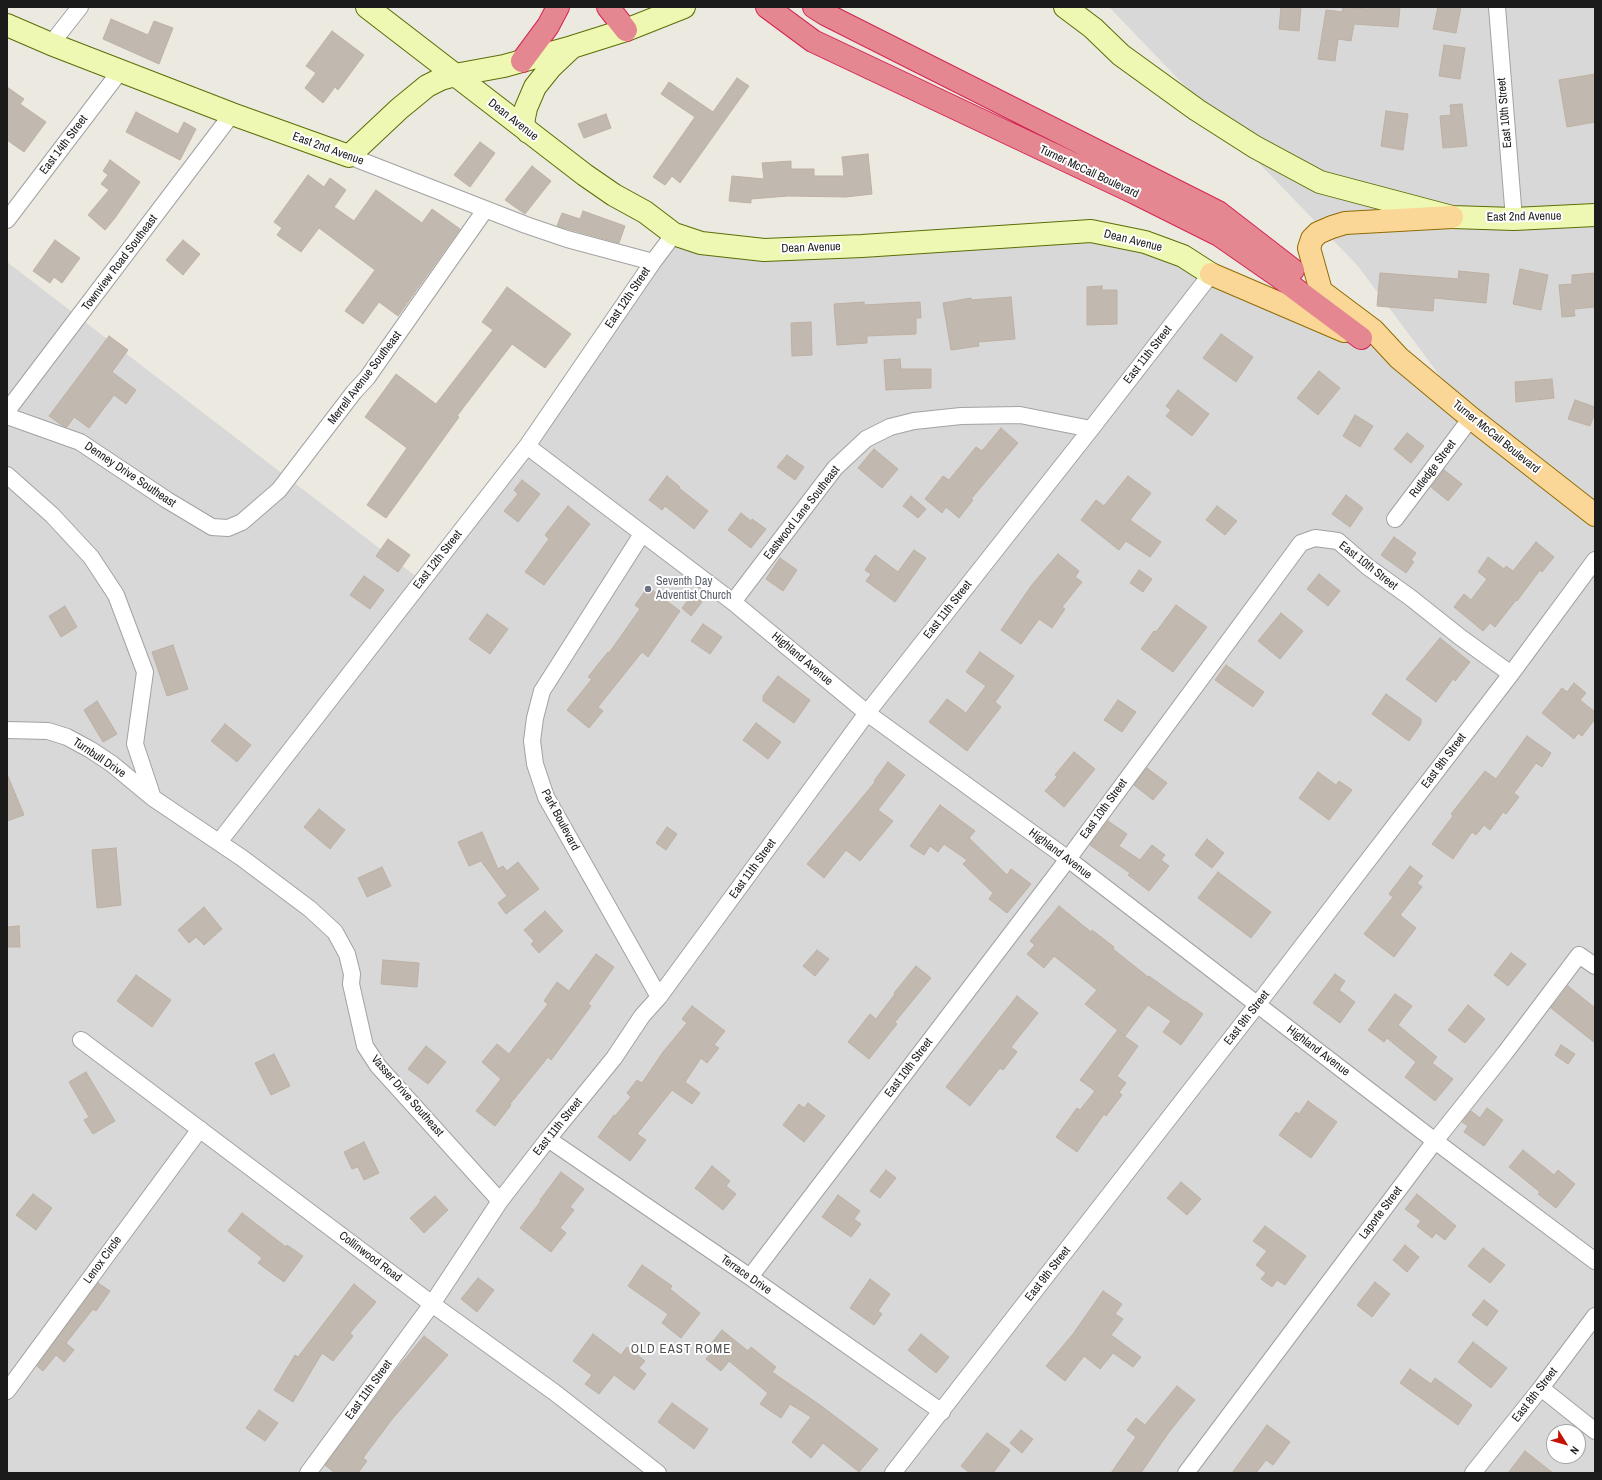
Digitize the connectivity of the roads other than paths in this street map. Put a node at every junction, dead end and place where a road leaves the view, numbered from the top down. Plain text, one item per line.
1 (80, 7) edge
2 (367, 7) edge
3 (558, 7) edge
4 (608, 7) edge
5 (684, 7) edge
6 (767, 7) edge
7 (814, 7) edge
8 (1065, 7) edge
9 (1078, 7) edge
10 (1497, 7) edge
11 (7, 25) edge
12 (1093, 28) junction
13 (626, 30) junction
14 (51, 44) junction
15 (572, 47) junction
16 (522, 61) junction
17 (121, 70) junction
18 (455, 75) junction
19 (232, 114) junction
20 (528, 132) junction
21 (349, 156) junction
22 (485, 210) junction
23 (1595, 215) edge
24 (1452, 217) junction
25 (1514, 219) junction
26 (7, 220) edge
27 (674, 234) junction
28 (653, 262) junction
29 (1211, 274) junction
30 (1321, 291) junction
31 (1361, 338) junction
32 (1399, 358) junction
33 (7, 411) edge
34 (7, 416) edge
35 (1471, 418) junction
36 (1091, 430) junction
37 (527, 446) junction
38 (7, 475) edge
39 (1595, 515) edge
40 (1395, 519) dead end
41 (228, 528) joint
42 (642, 534) junction
43 (1595, 560) edge
44 (733, 602) junction
45 (1510, 674) junction
46 (867, 713) junction
47 (7, 730) edge
48 (153, 798) junction
49 (219, 842) junction
50 (1068, 859) junction
51 (1595, 966) edge
52 (659, 996) junction
53 (1257, 1004) junction
54 (82, 1040) dead end
55 (200, 1129) junction
56 (548, 1139) junction
57 (1435, 1141) junction
58 (500, 1201) junction
59 (1595, 1261) edge
60 (750, 1277) junction
61 (432, 1304) junction
62 (1595, 1316) edge
63 (1541, 1388) junction
64 (7, 1391) edge
65 (942, 1412) junction
66 (1595, 1431) edge
67 (308, 1473) edge
68 (658, 1473) edge
69 (894, 1473) edge
70 (1186, 1473) edge
71 (1473, 1473) edge

1 - 14 street
2 - 18 main road, Dean Avenue
3 - 16 highway
4 - 13 highway
5 - 13 main road
6 - 31 highway, Turner McCall Boulevard
7 - 30 highway, Turner McCall Boulevard
8 - 12 main road
9 - 12 main road
10 - 25 street, East 10th Street
11 - 14 main road, East 2nd Avenue
12 - 24 main road, East 2nd Avenue
13 - 15 main road
14 - 17 main road, East 2nd Avenue
15 - 16 main road
15 - 20 main road
16 - 18 main road
17 - 19 main road, East 2nd Avenue
17 - 26 street, East 14th Street
18 - 20 main road, Dean Avenue
18 - 21 main road
19 - 21 main road, East 2nd Avenue
19 - 33 street, Townview Road Southeast
20 - 27 main road, Dean Avenue
21 - 22 street, East 2nd Avenue
22 - 28 street, East 2nd Avenue
22 - 41 street, Merrell Avenue Southeast
23 - 25 main road, East 2nd Avenue
24 - 25 main road, East 2nd Avenue
24 - 30 main road
27 - 28 street, East 12th Street
27 - 29 main road, Dean Avenue
28 - 37 street, East 12th Street
29 - 31 main road
29 - 36 street, East 11th Street
30 - 32 main road, Turner McCall Boulevard
31 - 32 main road, Turner McCall Boulevard
32 - 35 main road, Turner McCall Boulevard
34 - 41 street, Denney Drive Southeast
35 - 39 main road, Turner McCall Boulevard
35 - 40 street, Rutledge Street
36 - 44 street, Eastwood Lane Southeast
36 - 46 street, East 11th Street
37 - 42 street, Highland Avenue
37 - 49 street, East 12th Street
38 - 48 street
42 - 44 street, Highland Avenue
42 - 52 street, Park Boulevard
43 - 45 street, East 9th Street
44 - 46 street, Highland Avenue
45 - 50 street, East 10th Street
45 - 53 street, East 9th Street
46 - 50 street, Highland Avenue
46 - 52 street, East 11th Street
47 - 48 street, Turnbull Drive
48 - 49 street, Turnbull Drive
49 - 58 street, Vasser Drive Southeast
50 - 53 street, Highland Avenue
50 - 60 street, East 10th Street
51 - 57 street, Laporte Street
52 - 56 street, East 11th Street
53 - 57 street, Highland Avenue
53 - 65 street, East 9th Street
54 - 55 street, Collinwood Road
55 - 61 street, Collinwood Road
55 - 64 street, Lenox Circle
56 - 58 street, East 11th Street
56 - 60 street, Terrace Drive
57 - 59 street, Highland Avenue
57 - 70 street, Laporte Street
58 - 61 street, East 11th Street
60 - 65 street, Terrace Drive
61 - 67 street, East 11th Street
61 - 68 street, Collinwood Road
62 - 63 street, East 8th Street
63 - 66 street
63 - 71 street, East 8th Street
65 - 69 street, East 9th Street

